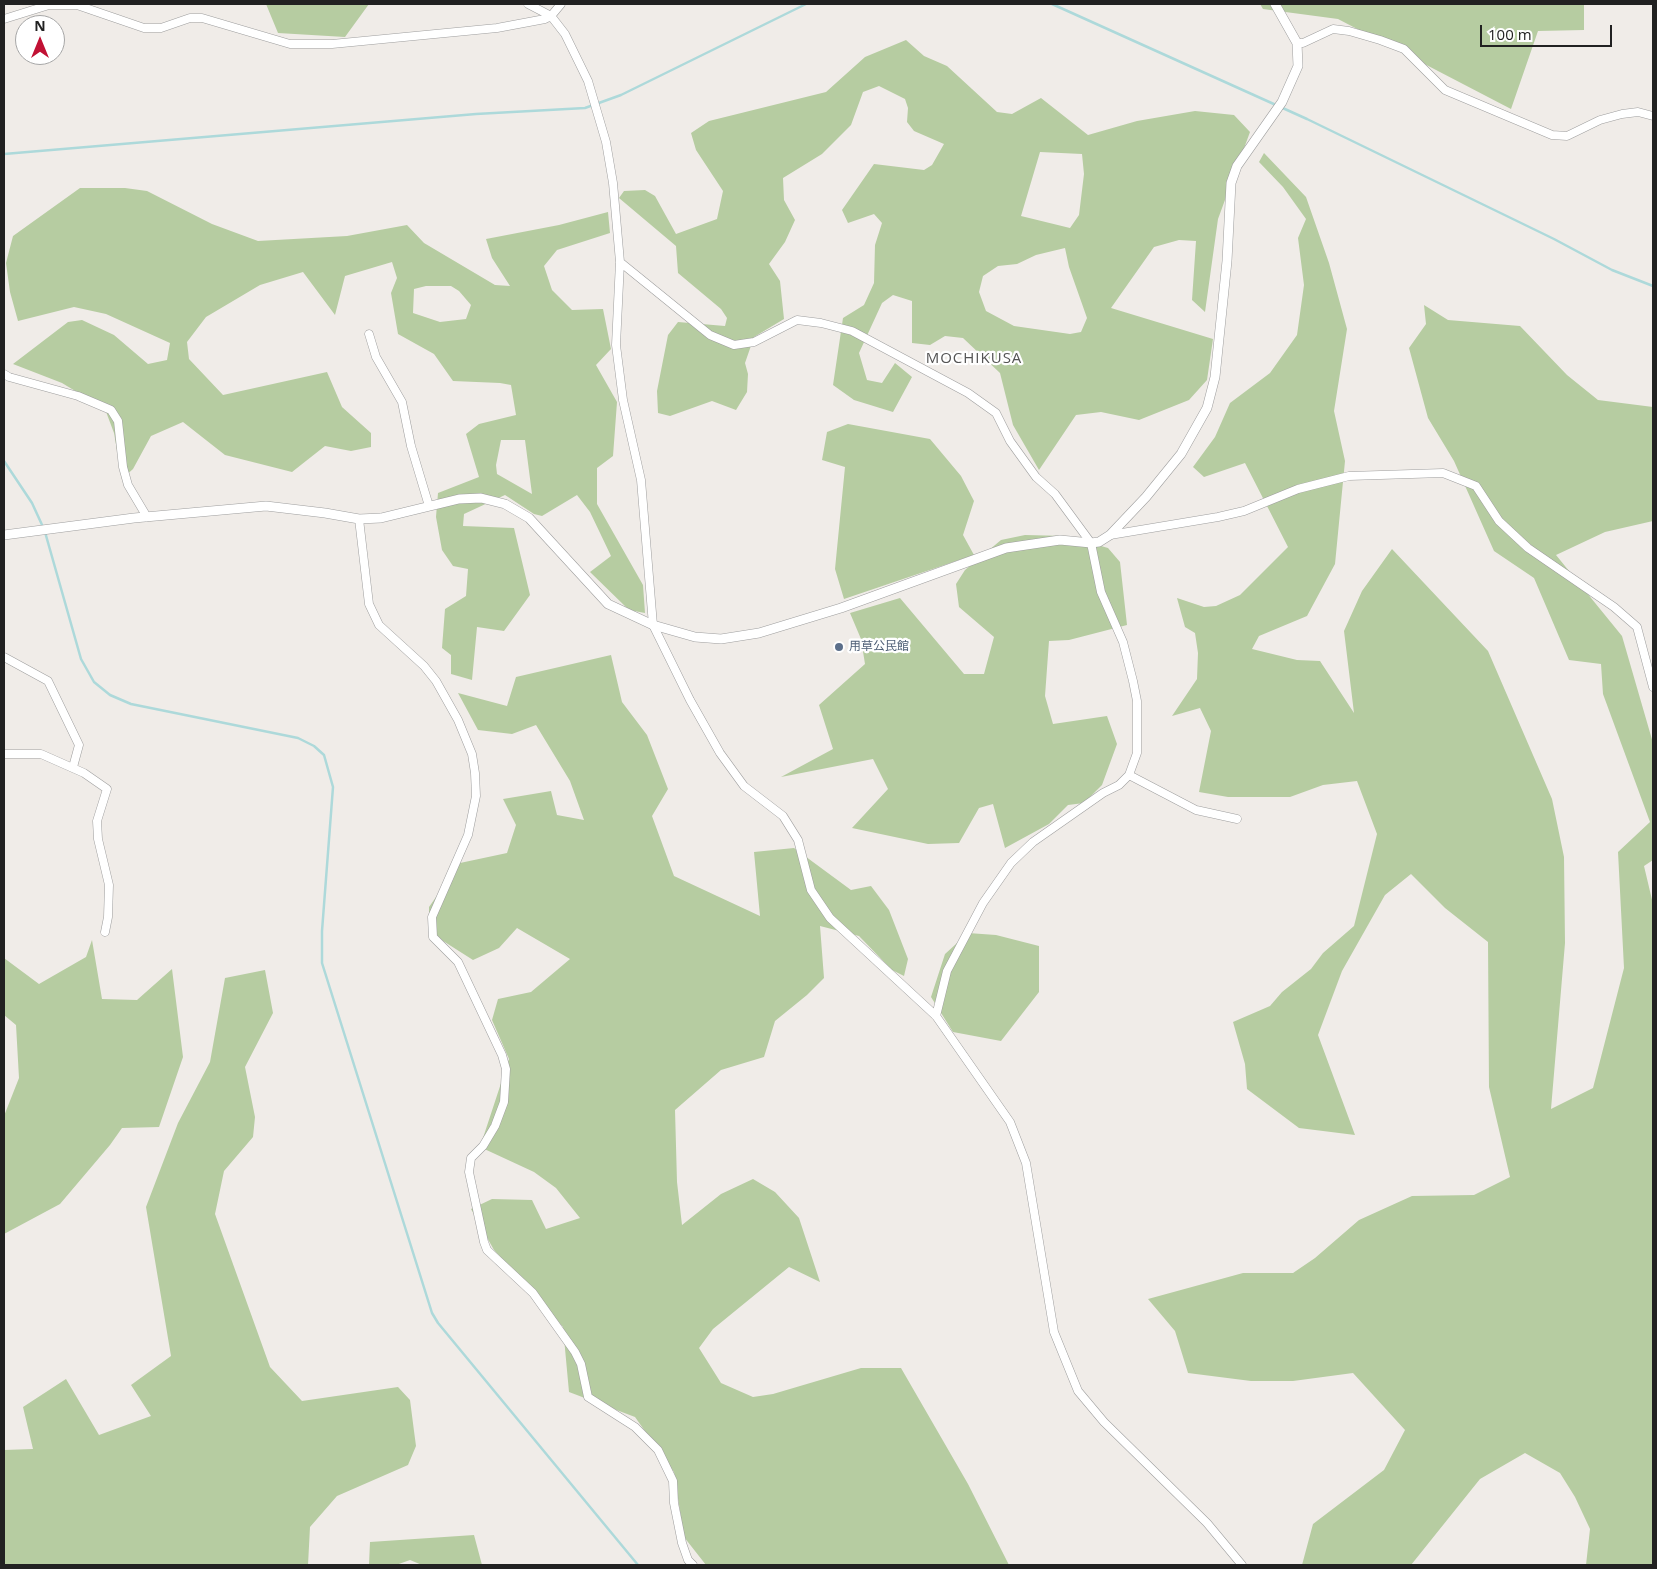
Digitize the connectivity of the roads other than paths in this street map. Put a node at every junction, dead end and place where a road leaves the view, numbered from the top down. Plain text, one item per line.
1 (528, 4) edge
2 (560, 4) edge
3 (1275, 4) edge
4 (551, 16) junction
5 (4, 19) edge
6 (1297, 43) junction
7 (1653, 116) edge
8 (620, 262) junction
9 (369, 334) dead end
10 (4, 374) edge
11 (429, 506) junction
12 (147, 517) junction
13 (358, 519) junction
14 (4, 534) edge
15 (1110, 534) junction
16 (1091, 543) junction
17 (653, 625) junction
18 (4, 657) edge
19 (1653, 687) edge
20 (4, 754) edge
21 (73, 767) junction
22 (1128, 775) junction
23 (1237, 819) dead end
24 (105, 932) dead end
25 (936, 1016) junction
26 (693, 1565) edge
27 (1242, 1565) edge

1 - 4 street
2 - 4 street
3 - 6 street
4 - 5 street
4 - 8 street
6 - 7 street
6 - 15 street
8 - 16 street
8 - 17 street
9 - 11 street
10 - 12 street
11 - 13 street
11 - 17 street
12 - 13 street
12 - 14 street
13 - 26 street
15 - 16 street
15 - 19 street
16 - 17 street
16 - 22 street
17 - 25 street
18 - 21 street
20 - 21 street
21 - 24 street
22 - 23 street
22 - 25 street
25 - 27 street

